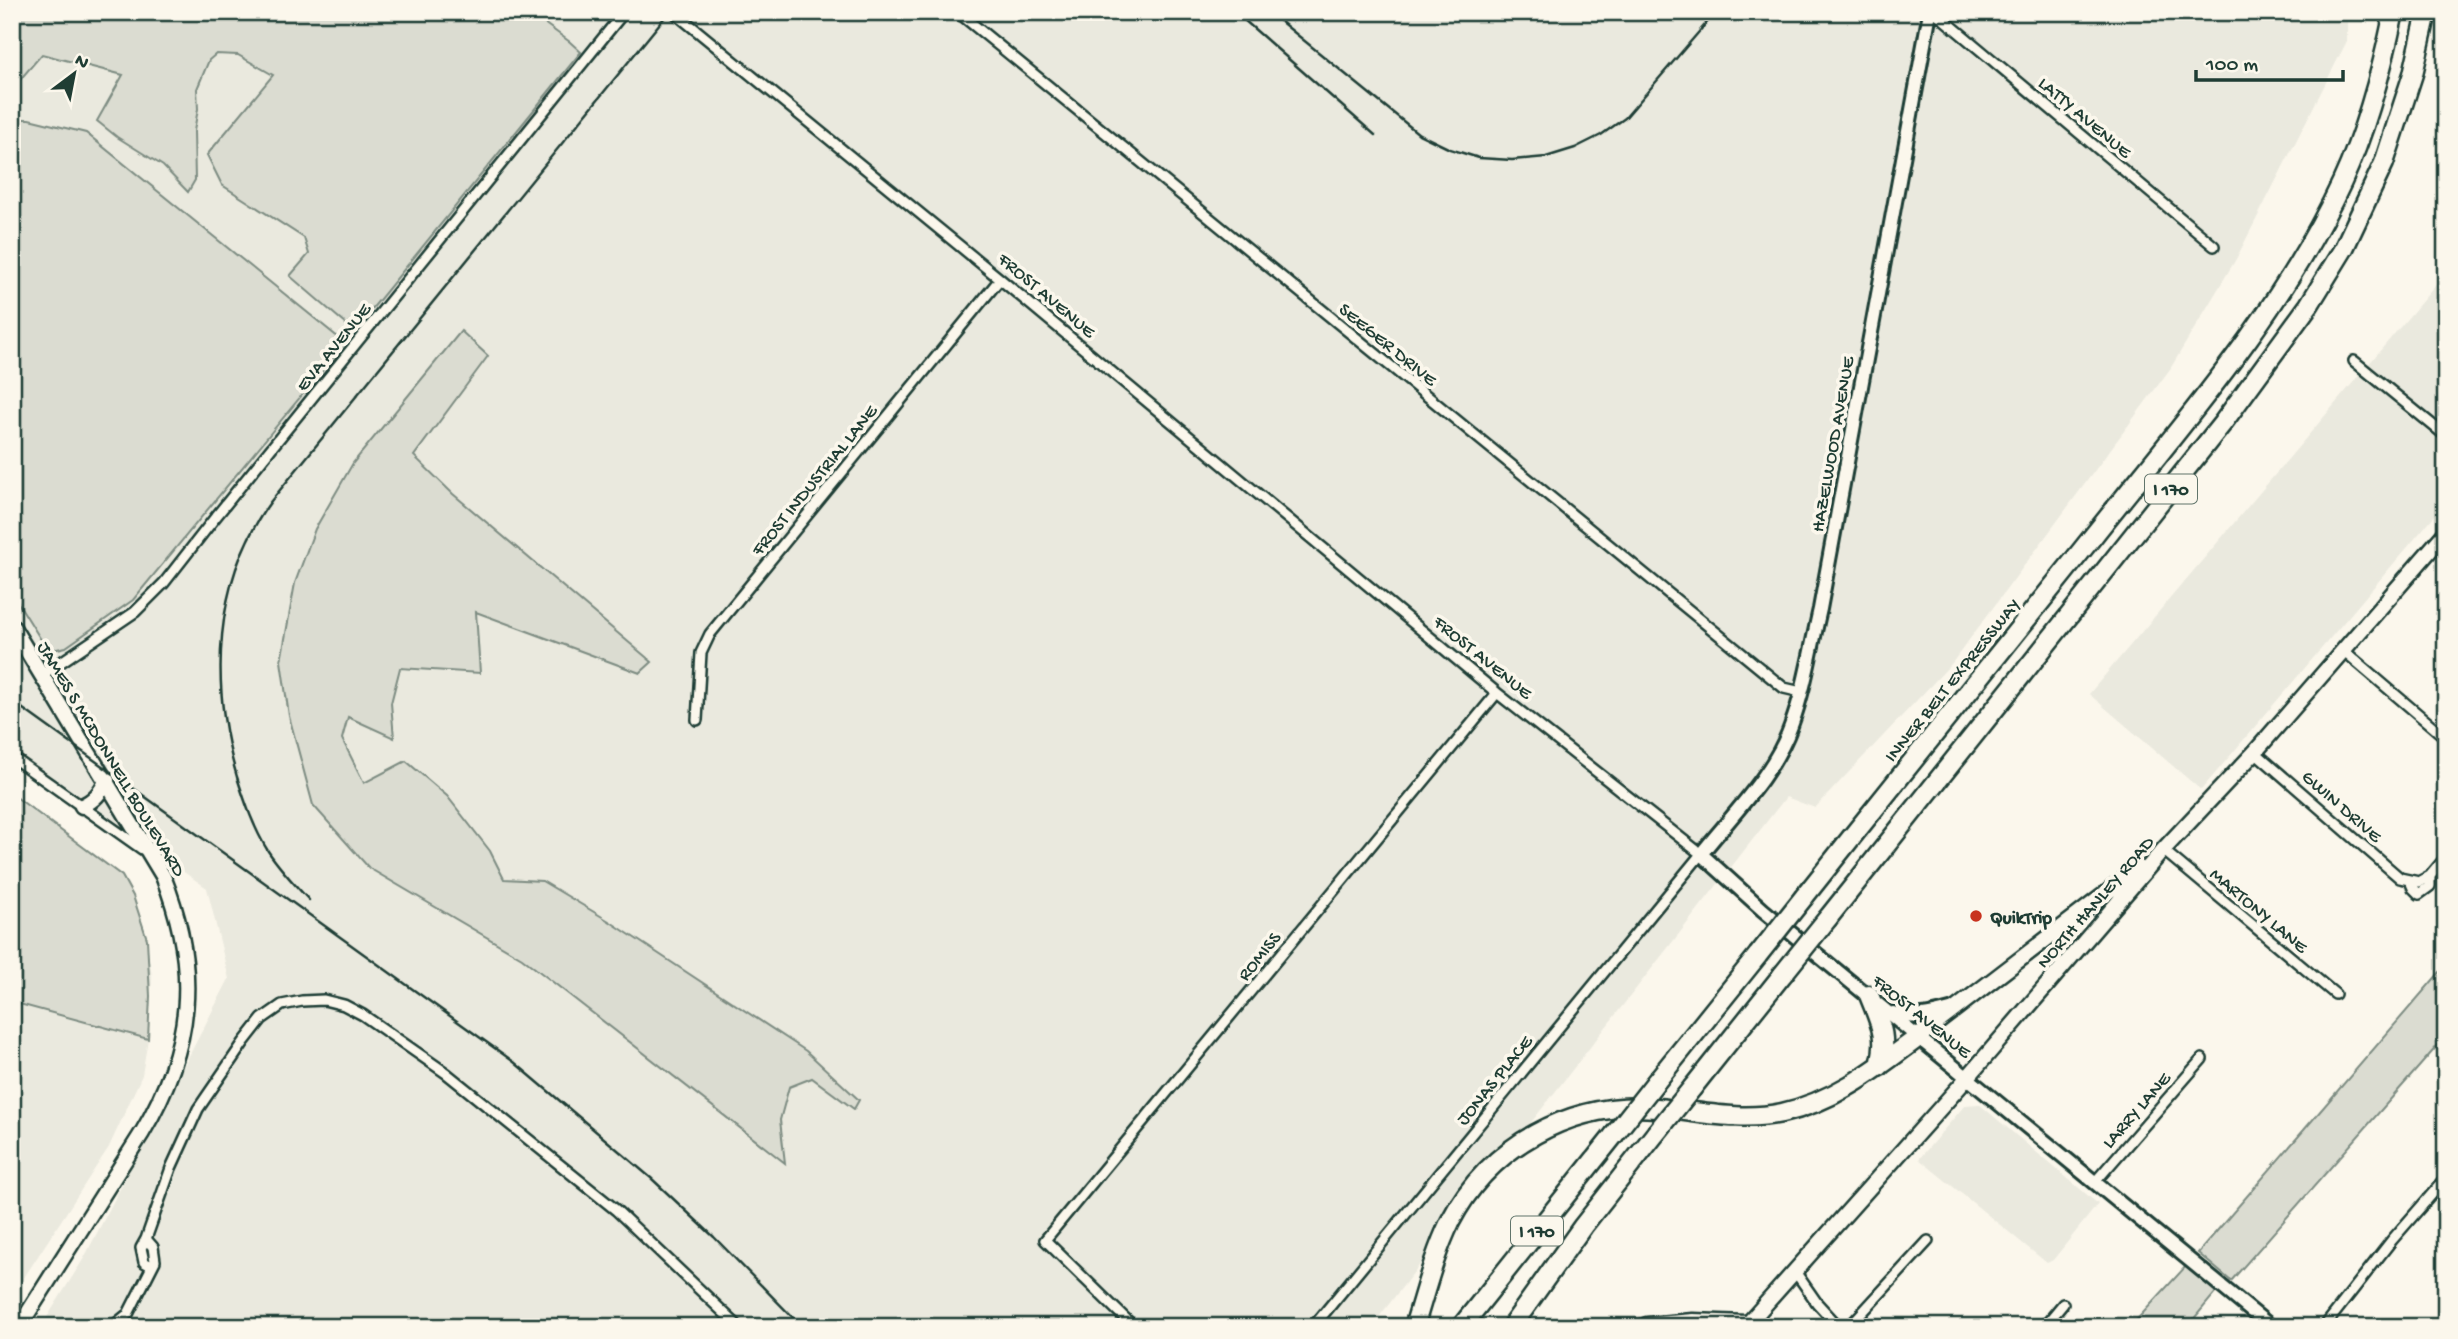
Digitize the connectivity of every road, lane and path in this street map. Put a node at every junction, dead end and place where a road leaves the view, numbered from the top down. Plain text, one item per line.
1 (624, 12) edge
2 (674, 12) edge
3 (1933, 12) edge
4 (2394, 12) edge
5 (2427, 12) edge
6 (959, 13) edge
7 (2214, 246) dead end
8 (1000, 279) junction
9 (2354, 361) dead end
10 (2446, 436) edge
11 (2446, 532) edge
12 (12, 626) edge
13 (2343, 650) junction
14 (42, 675) junction
15 (1801, 692) junction
16 (1497, 693) junction
17 (697, 720) dead end
18 (2446, 738) edge
19 (2255, 752) junction
20 (12, 757) edge
21 (107, 780) junction
22 (82, 806) junction
23 (2163, 850) junction
24 (149, 853) junction
25 (1701, 854) junction
26 (2446, 858) edge
27 (2335, 994) dead end
28 (1869, 995) junction
29 (1958, 1008) junction
30 (1889, 1012) junction
31 (1920, 1036) junction
32 (2202, 1059) dead end
33 (1880, 1066) junction
34 (1968, 1077) junction
35 (2446, 1178) edge
36 (2095, 1182) junction
37 (1928, 1241) dead end
38 (1794, 1270) junction
39 (2063, 1304) dead end
40 (1746, 1326) edge
41 (19, 1327) edge
42 (112, 1327) edge
43 (739, 1327) edge
44 (1134, 1327) edge
45 (1313, 1327) edge
46 (1413, 1327) edge
47 (1461, 1327) edge
48 (1511, 1327) edge
49 (1648, 1327) edge
50 (1839, 1327) edge
51 (1849, 1327) edge
52 (2044, 1327) edge
53 (2271, 1327) edge
54 (2324, 1327) edge

1 - 14 street, EVA AVENUE
2 - 8 street, FROST AVENUE
3 - 7 street, LATTY AVENUE
3 - 15 street, HAZELWOOD AVENUE
4 - 47 highway, INNER BELT EXPRESSWAY / I 170, bridge
5 - 48 highway, I 170, bridge
6 - 15 street, SEEGER DRIVE
8 - 16 street, FROST AVENUE
8 - 17 street, FROST INDUSTRIAL LANE
9 - 10 street
11 - 13 main road, NORTH HANLEY ROAD
12 - 14 main road, JAMES S MCDONNELL BOULEVARD
13 - 18 street
13 - 19 main road, NORTH HANLEY ROAD
14 - 21 main road, JAMES S MCDONNELL BOULEVARD
15 - 25 street, HAZELWOOD AVENUE
16 - 25 street, FROST AVENUE
16 - 44 street, ROMISS
19 - 23 main road, NORTH HANLEY ROAD
19 - 26 street, GWIN DRIVE
20 - 22 street
21 - 22 main road
21 - 24 main road, JAMES S MCDONNELL BOULEVARD
22 - 24 street
23 - 27 street, MARTONY LANE
23 - 29 main road
23 - 34 main road, NORTH HANLEY ROAD
24 - 41 main road, JAMES S MCDONNELL BOULEVARD
25 - 28 street, FROST AVENUE
25 - 45 street, JONAS PLACE
28 - 30 street, FROST AVENUE
28 - 33 highway
29 - 30 street
29 - 31 main road
30 - 31 street, FROST AVENUE
31 - 33 highway
31 - 34 street, FROST AVENUE
32 - 36 street, LARRY LANE
33 - 46 highway
34 - 36 street, FROST AVENUE
34 - 38 main road, NORTH HANLEY ROAD
35 - 54 street
36 - 53 street, FROST AVENUE
37 - 51 street
38 - 40 main road, NORTH HANLEY ROAD
38 - 50 street
39 - 52 street
40 - 49 highway
42 - 43 street

